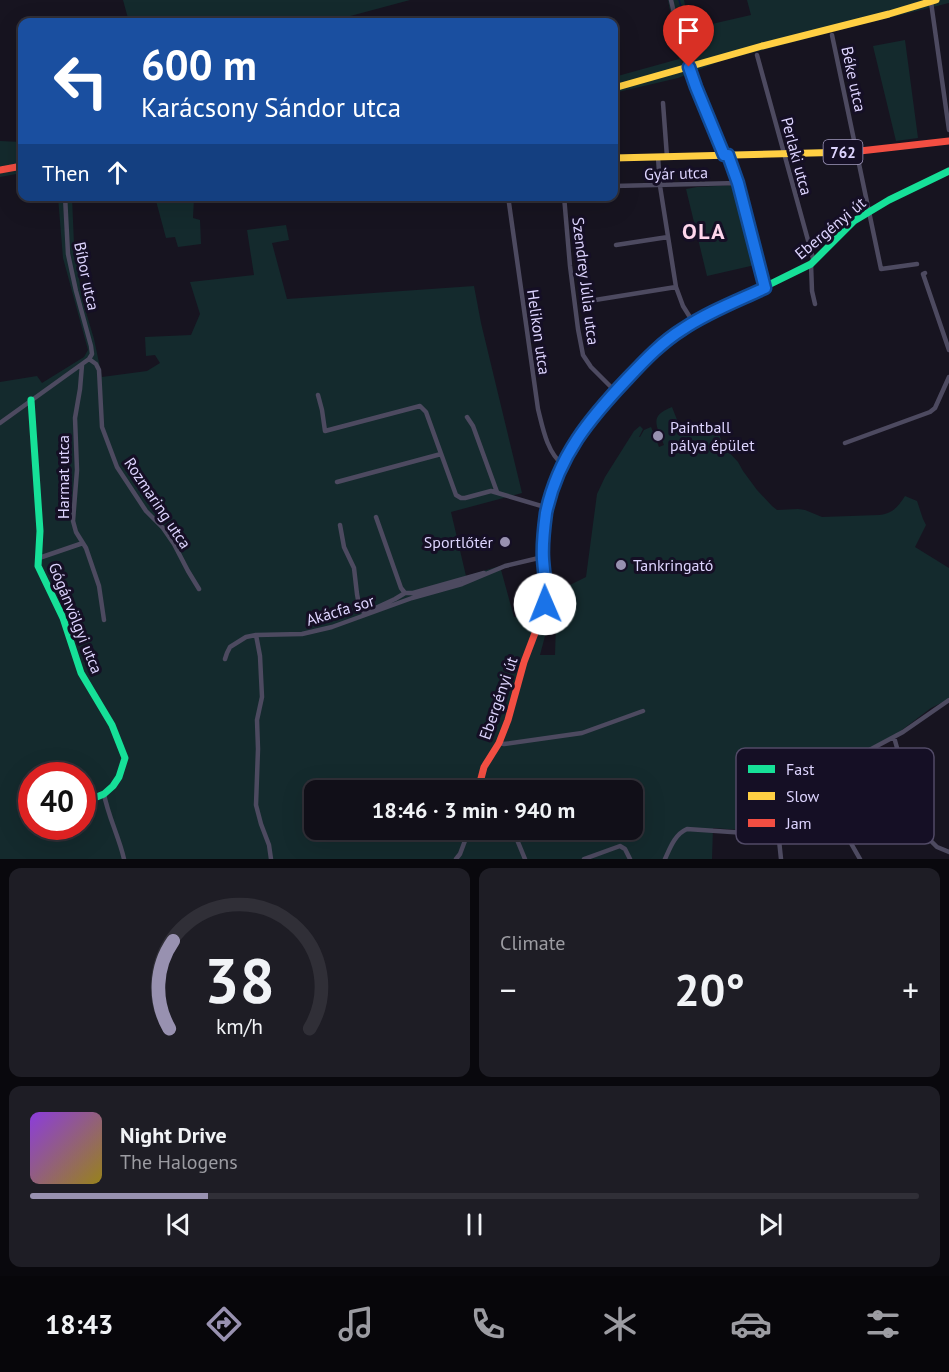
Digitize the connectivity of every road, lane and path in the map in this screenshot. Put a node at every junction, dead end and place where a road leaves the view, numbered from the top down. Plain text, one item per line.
1 (671, 0) edge
2 (934, 1) edge
3 (832, 35) dead end
4 (757, 55) dead end
5 (689, 67) junction
6 (618, 87) edge
7 (663, 103) dead end
8 (949, 130) edge
9 (949, 141) edge
10 (856, 152) junction
11 (783, 153) junction
12 (726, 155) junction
13 (658, 157) junction
14 (667, 157) junction
15 (618, 158) edge
16 (18, 167) edge
17 (0, 170) edge
18 (949, 171) edge
19 (738, 183) junction
20 (618, 186) edge
21 (660, 186) junction
22 (65, 201) edge
23 (509, 201) edge
24 (564, 201) edge
25 (869, 211) junction
26 (668, 237) junction
27 (616, 245) dead end
28 (812, 263) junction
29 (916, 264) dead end
30 (925, 273) dead end
31 (676, 287) junction
32 (765, 288) junction
33 (595, 300) dead end
34 (815, 304) dead end
35 (693, 322) junction
36 (949, 350) edge
37 (89, 359) junction
38 (82, 365) junction
39 (949, 377) edge
40 (615, 392) junction
41 (318, 395) dead end
42 (32, 400) junction
43 (0, 414) edge
44 (467, 417) dead end
45 (2, 421) edge
46 (845, 443) dead end
47 (441, 454) junction
48 (563, 465) junction
49 (337, 482) dead end
50 (496, 492) junction
51 (548, 508) junction
52 (376, 517) dead end
53 (340, 525) dead end
54 (83, 543) junction
55 (543, 557) junction
56 (39, 558) junction
57 (487, 573) junction
58 (199, 589) dead end
59 (405, 593) junction
60 (104, 620) dead end
61 (256, 635) junction
62 (225, 659) dead end
63 (949, 700) edge
64 (643, 711) dead end
65 (894, 737) junction
66 (499, 742) junction
67 (873, 748) edge
68 (897, 748) edge
69 (481, 780) edge
70 (104, 794) junction
71 (96, 797) edge
72 (736, 832) edge
73 (465, 840) edge
74 (517, 840) edge
75 (779, 844) edge
76 (851, 844) edge
77 (934, 844) edge
78 (949, 852) edge
79 (124, 859) edge
80 (271, 859) edge
81 (456, 859) edge
82 (525, 859) edge
83 (584, 859) edge
84 (630, 859) edge
85 (665, 859) edge
86 (781, 859) edge
87 (860, 859) edge

1 - 5 street
2 - 5 street
2 - 8 street
3 - 10 street, Béke utca
4 - 11 street, Perlaki utca
5 - 6 street
5 - 12 street
7 - 14 street
9 - 10 street, 762
10 - 11 street, 762
10 - 25 street, Béke utca
11 - 12 street, 762
11 - 28 street, Perlaki utca
12 - 14 street, 762
12 - 19 street
13 - 14 street, 762
13 - 15 street, 762
13 - 21 street
16 - 17 street
18 - 25 street, Ebergényi út
19 - 21 street, Gyár utca
19 - 32 street
20 - 21 street, Gyár utca
21 - 26 street
22 - 37 street, Bíbor utca
23 - 48 street, Helikon utca
24 - 40 street, Szendrey Júlia utca
25 - 28 street, Ebergényi út
25 - 29 street, Béke utca
26 - 27 street
26 - 31 street
28 - 32 street, Ebergényi út
28 - 34 street, Perlaki utca
30 - 36 street
31 - 33 street
31 - 35 street
32 - 35 street, Ebergényi út
35 - 40 street, Ebergényi út
37 - 38 street
37 - 58 street, Rozmaring utca
38 - 42 street
38 - 54 street, Harmat utca
39 - 46 street
40 - 48 street, Ebergényi út
41 - 47 street
42 - 45 street
42 - 56 street, Gógánvölgyi utca
43 - 45 street
44 - 50 street
47 - 49 street
47 - 50 street
48 - 51 street, Ebergényi út
50 - 51 street
51 - 55 street, Ebergényi út
52 - 59 street
53 - 59 street
54 - 56 street
54 - 60 street, Harmat utca
55 - 57 street, Akácfa sor
55 - 66 street, Ebergényi út
56 - 70 street, Gógánvölgyi utca
57 - 59 street
57 - 61 street, Akácfa sor
61 - 62 street
61 - 80 street
63 - 65 street
64 - 66 street
65 - 67 street
65 - 68 street
66 - 69 street, Ebergényi út
70 - 71 street
70 - 79 street
72 - 85 street
73 - 81 street
74 - 82 street
75 - 86 street
76 - 87 street
77 - 78 street
83 - 84 street

